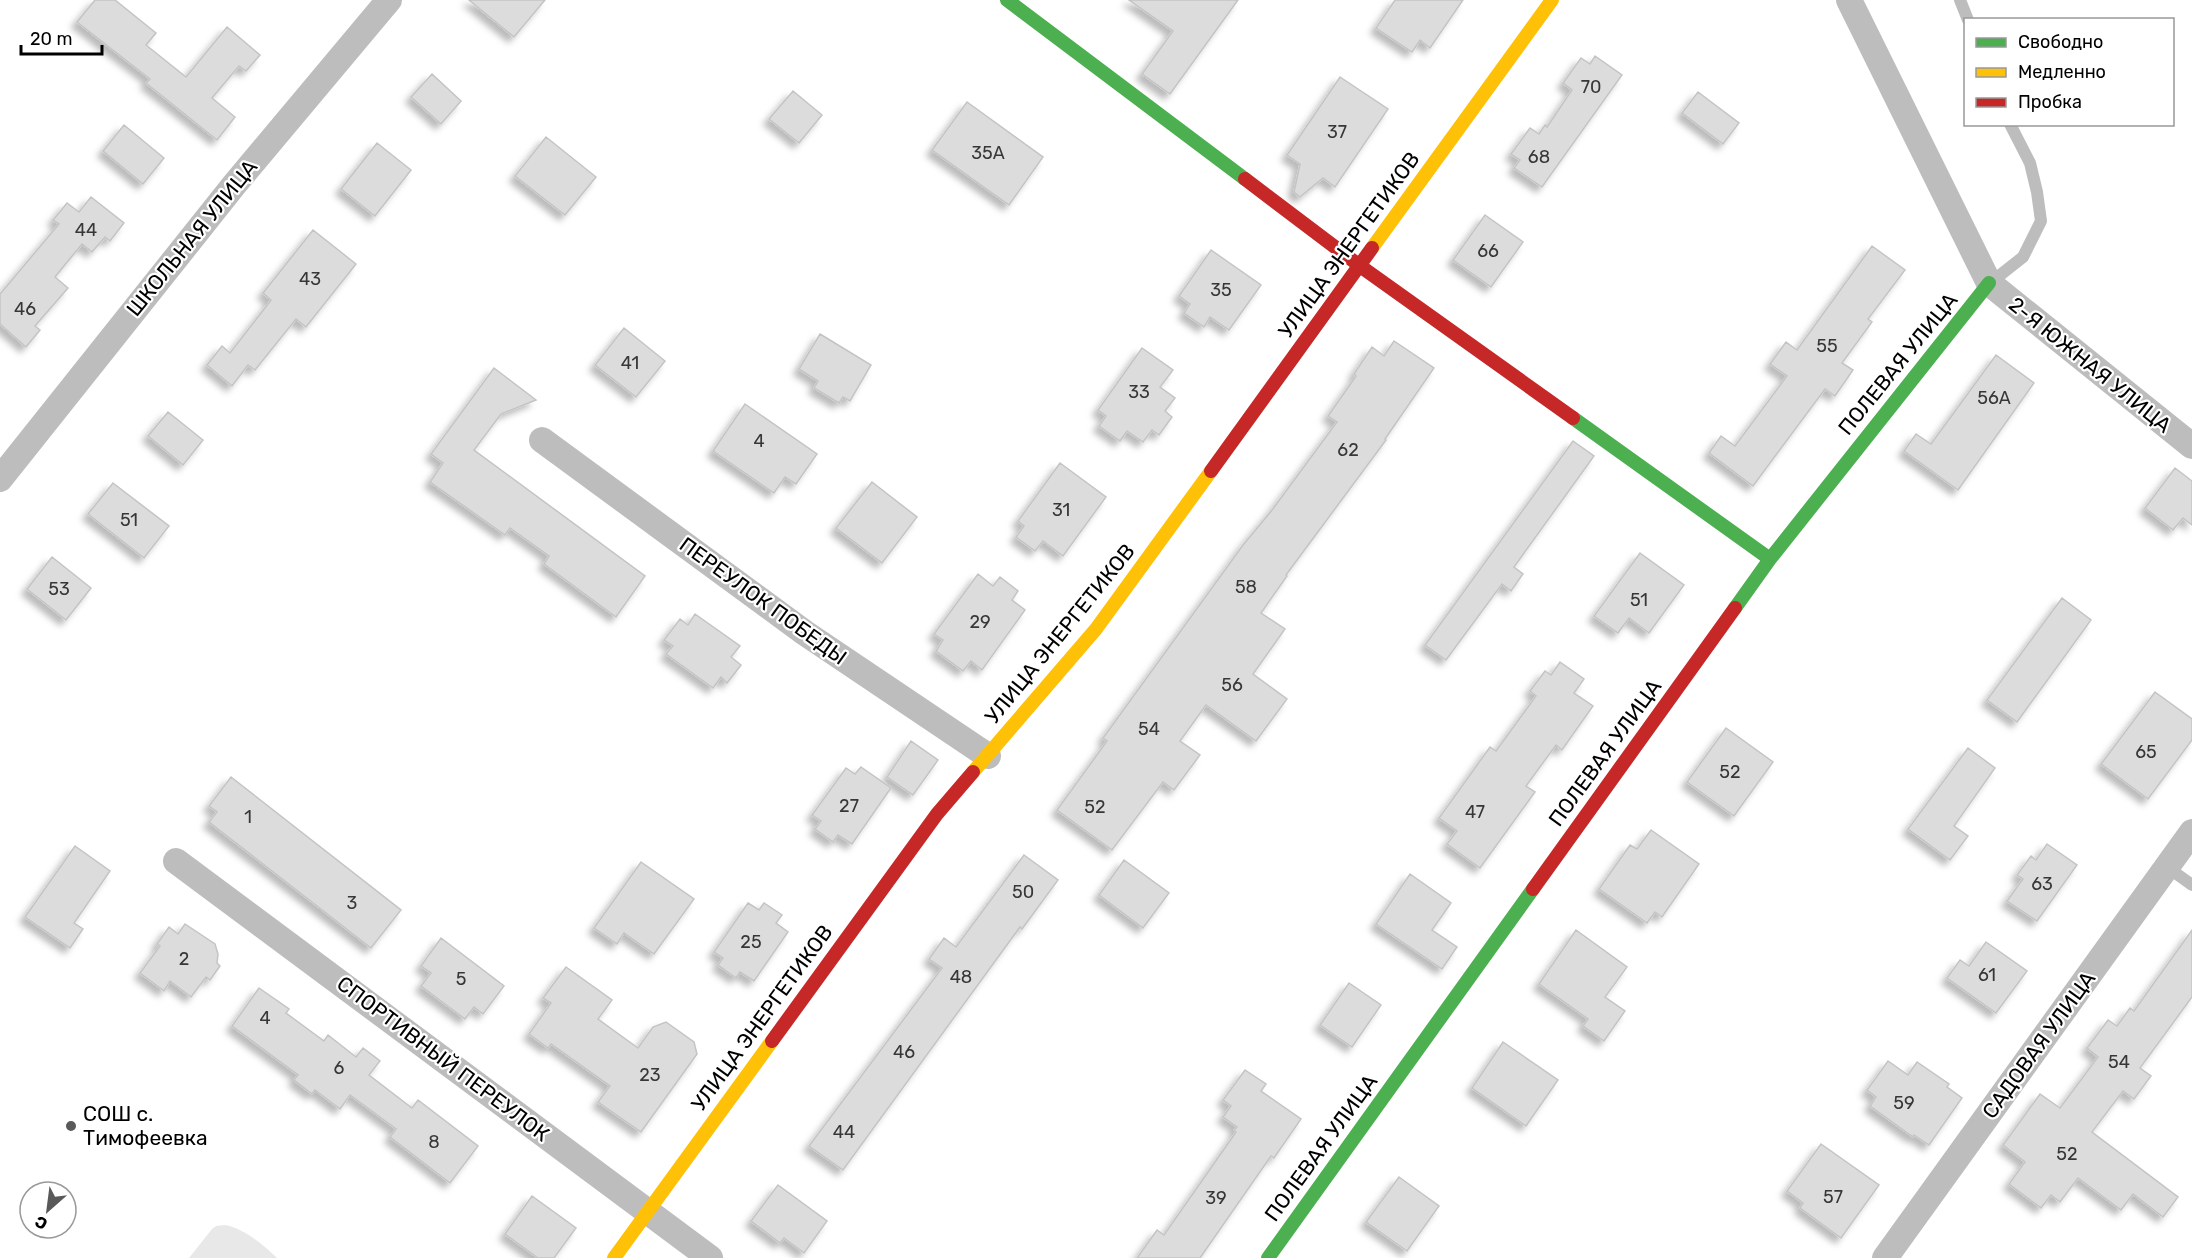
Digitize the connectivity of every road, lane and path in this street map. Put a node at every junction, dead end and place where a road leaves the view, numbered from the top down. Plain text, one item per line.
1 (389, 0) edge
2 (1007, 0) edge
3 (1552, 0) edge
4 (1849, 0) edge
5 (1960, 0) edge
6 (1967, 18) edge
7 (2011, 126) edge
8 (1360, 266) junction
9 (1989, 283) junction
10 (542, 440) dead end
11 (2192, 446) edge
12 (0, 479) edge
13 (1770, 559) junction
14 (988, 756) junction
15 (2192, 832) edge
16 (176, 861) dead end
17 (2167, 867) junction
18 (2192, 885) edge
19 (647, 1212) junction
20 (614, 1258) edge
21 (710, 1258) edge
22 (1269, 1258) edge
23 (1885, 1258) edge

1 - 12 street, ШКОЛЬНАЯ УЛИЦА
2 - 8 street
3 - 8 street, УЛИЦА ЭНЕРГЕТИКОВ
4 - 9 street
5 - 6 lane
7 - 9 lane
8 - 13 street
8 - 14 street, УЛИЦА ЭНЕРГЕТИКОВ
9 - 11 street, 2-Я ЮЖНАЯ УЛИЦА
9 - 13 street, ПОЛЕВАЯ УЛИЦА
10 - 14 street, ПЕРЕУЛОК ПОБЕДЫ
13 - 22 street, ПОЛЕВАЯ УЛИЦА
14 - 19 street, УЛИЦА ЭНЕРГЕТИКОВ
15 - 17 street, САДОВАЯ УЛИЦА
16 - 19 street, СПОРТИВНЫЙ ПЕРЕУЛОК
17 - 18 lane
17 - 23 street, САДОВАЯ УЛИЦА
19 - 20 street, УЛИЦА ЭНЕРГЕТИКОВ
19 - 21 street, СПОРТИВНЫЙ ПЕРЕУЛОК

